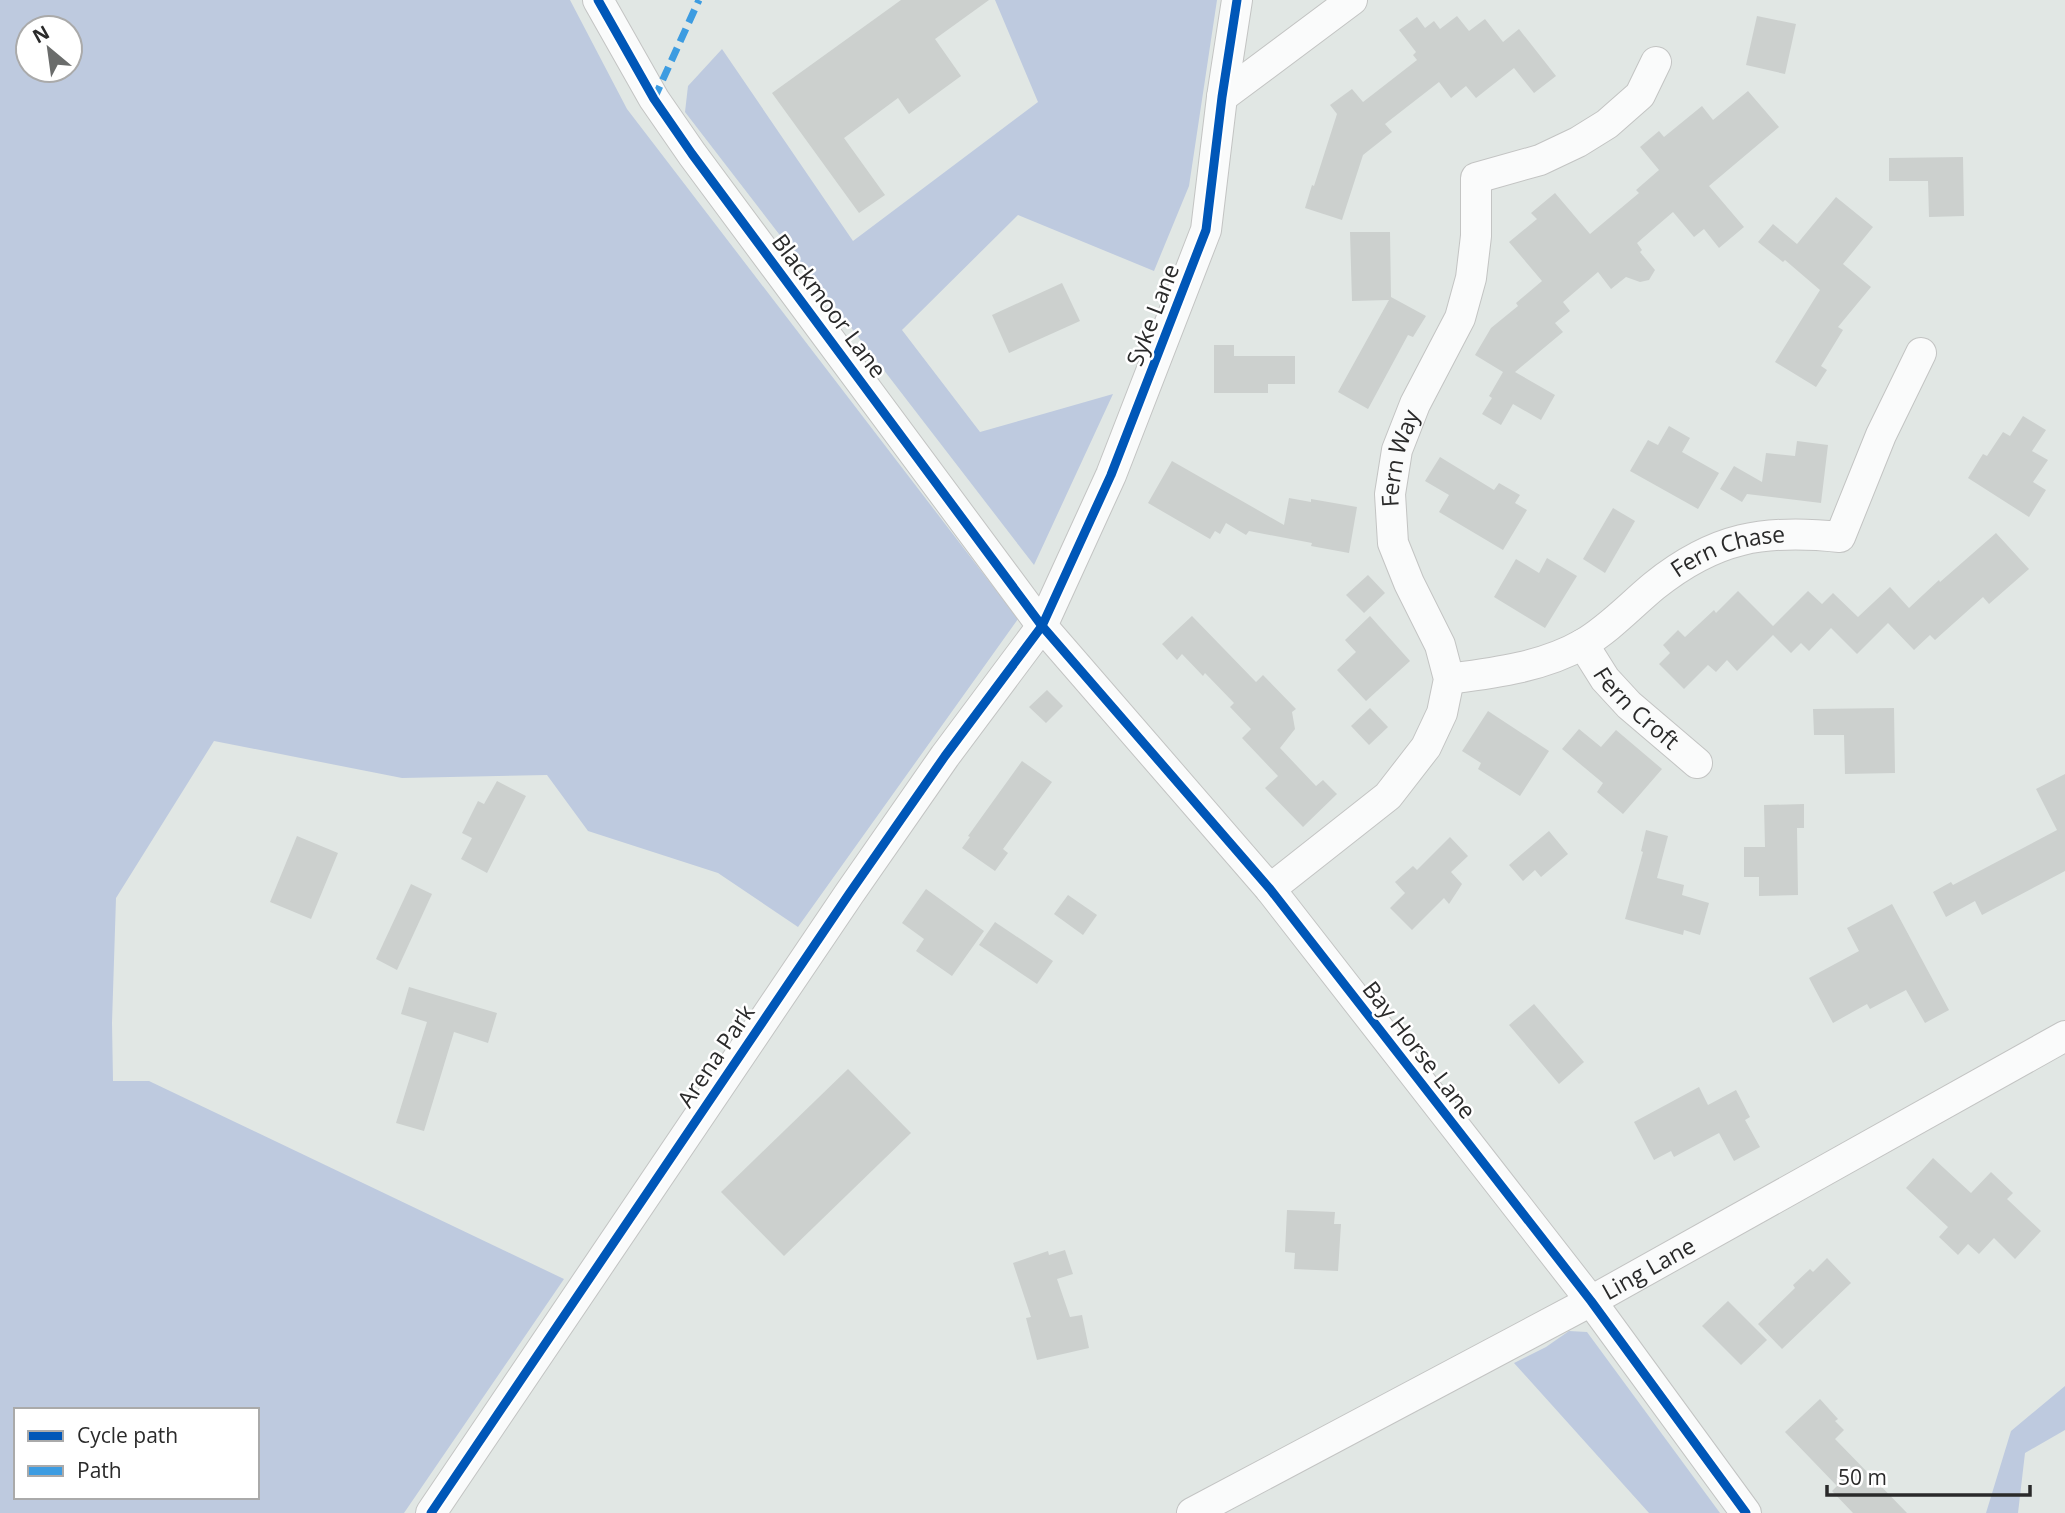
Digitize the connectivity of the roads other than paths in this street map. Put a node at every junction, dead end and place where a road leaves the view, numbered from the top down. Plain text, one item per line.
1 (598, 0) edge
2 (1237, 0) edge
3 (1352, 0) edge
4 (1656, 62) dead end
5 (1222, 97) junction
6 (1921, 353) dead end
7 (1042, 626) junction
8 (1583, 644) junction
9 (1449, 679) junction
10 (1697, 763) dead end
11 (1270, 889) junction
12 (2065, 1036) edge
13 (1591, 1301) junction
14 (430, 1513) edge
15 (1192, 1513) edge
16 (1746, 1513) edge

1 - 7 street, Blackmoor Lane
2 - 5 street, Syke Lane
3 - 5 street
4 - 9 street, Fern Way
5 - 7 street, Syke Lane
6 - 8 street, Fern Chase
7 - 11 street, Bay Horse Lane
7 - 14 street, Arena Park
8 - 9 street, Fern Chase
8 - 10 street, Fern Croft
9 - 11 street, Fern Way
11 - 13 street, Bay Horse Lane
12 - 13 street, Ling Lane
13 - 15 street, Ling Lane
13 - 16 street, Bay Horse Lane

